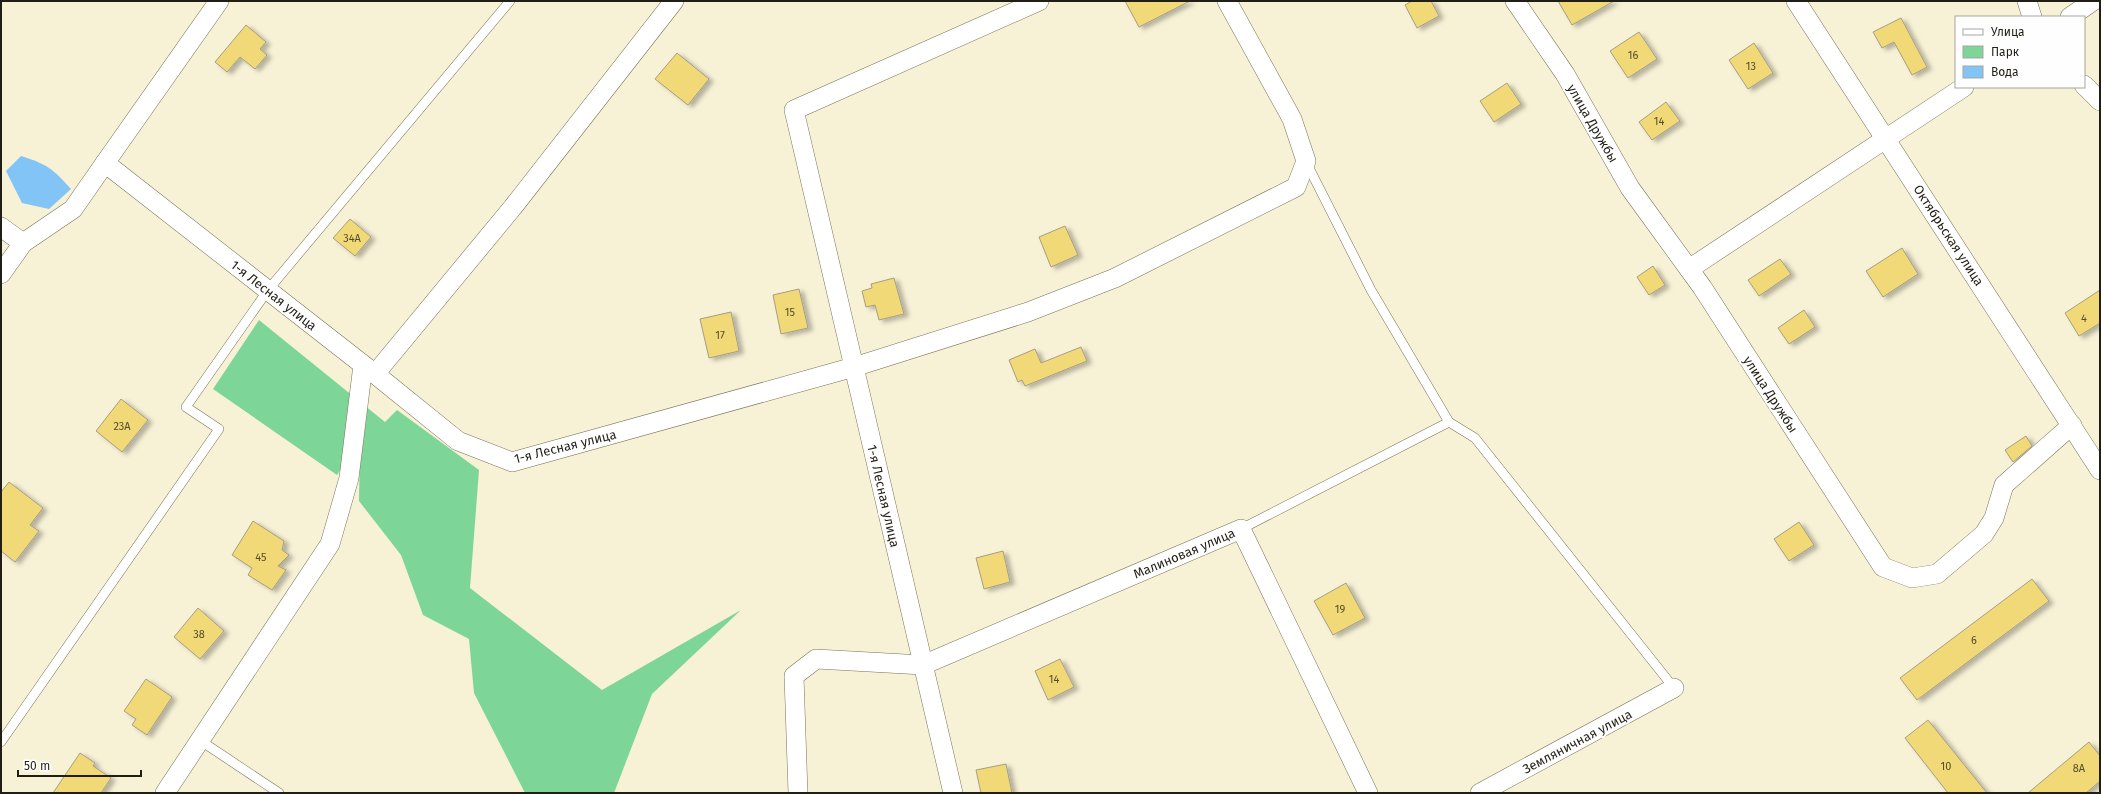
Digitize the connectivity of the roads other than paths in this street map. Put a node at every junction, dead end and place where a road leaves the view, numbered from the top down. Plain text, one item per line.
1 (218, 1) edge
2 (510, 1) edge
3 (674, 1) edge
4 (1039, 1) edge
5 (1227, 1) edge
6 (1515, 1) edge
7 (1796, 1) edge
8 (2027, 1) edge
9 (2093, 1) edge
10 (2032, 16) edge
11 (2071, 16) edge
12 (2085, 86) edge
13 (1962, 88) edge
14 (2100, 101) edge
15 (1886, 138) junction
16 (1306, 160) junction
17 (105, 163) junction
18 (1, 227) edge
19 (22, 243) junction
20 (1689, 269) junction
21 (1, 274) edge
22 (268, 290) junction
23 (854, 367) junction
24 (369, 370) junction
25 (1449, 422) junction
26 (2072, 425) junction
27 (2100, 470) edge
28 (1241, 529) junction
29 (923, 665) junction
30 (1674, 688) joint
31 (200, 740) junction
32 (1, 742) edge
33 (165, 793) edge
34 (279, 793) edge
35 (798, 793) edge
36 (954, 793) edge
37 (1368, 793) edge
38 (1480, 793) edge

1 - 17 street
2 - 22 lane
3 - 24 street
4 - 23 street
5 - 16 street
6 - 20 street, улица Дружбы
7 - 15 street, Октябрьская улица
8 - 10 street
9 - 11 street
12 - 14 street
13 - 15 street
15 - 20 street
15 - 26 street, Октябрьская улица
16 - 23 street
16 - 25 lane
17 - 19 street
17 - 22 street, 1-я Лесная улица
18 - 19 street
19 - 21 street
20 - 26 street, улица Дружбы
22 - 24 street, 1-я Лесная улица
22 - 32 lane
23 - 24 street, 1-я Лесная улица
23 - 29 street, 1-я Лесная улица
24 - 31 street
25 - 28 lane
25 - 30 lane
26 - 27 street, Октябрьская улица
28 - 29 street, Малиновая улица
28 - 37 street, Малиновая улица
29 - 35 street
29 - 36 street, 1-я Лесная улица
30 - 38 street, Земляничная улица
31 - 33 street
31 - 34 lane

